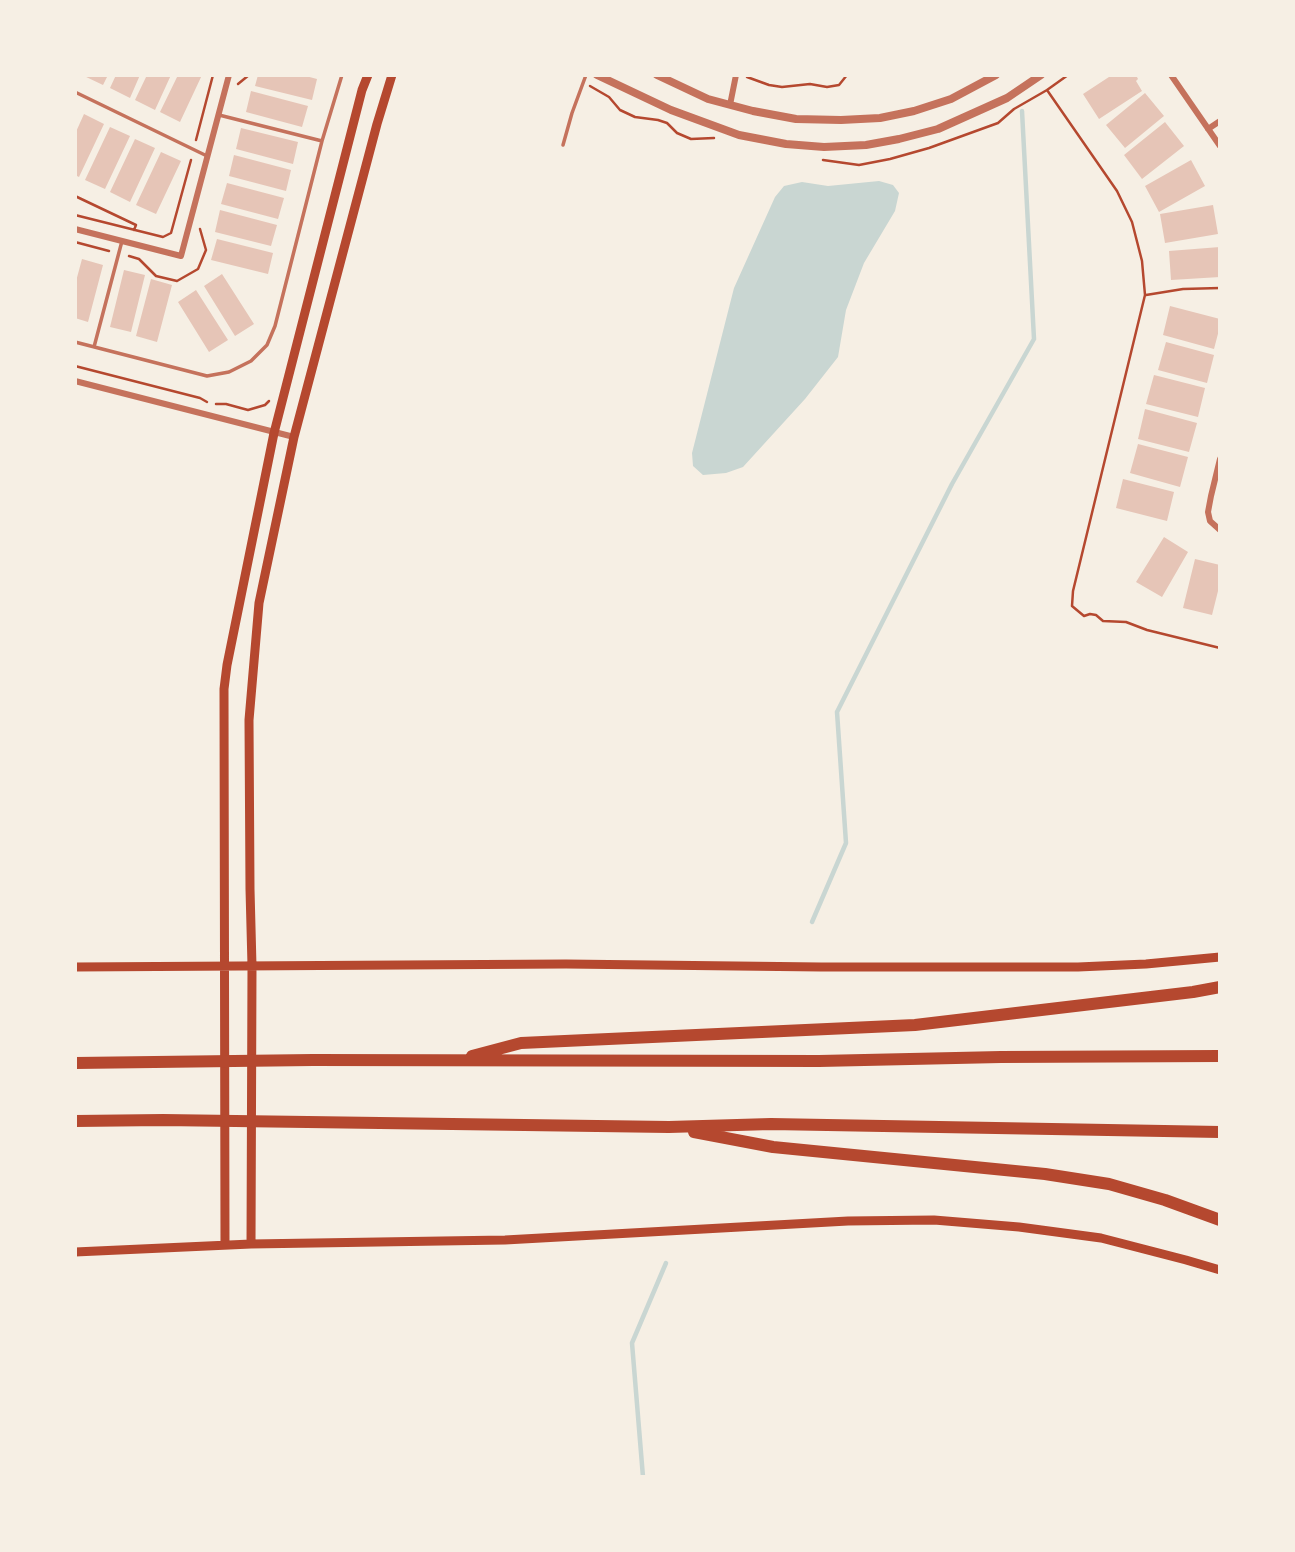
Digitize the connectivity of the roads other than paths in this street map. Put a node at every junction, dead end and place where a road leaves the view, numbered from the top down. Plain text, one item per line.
1 (229, 75) edge
2 (342, 75) edge
3 (368, 75) edge
4 (392, 75) edge
5 (586, 75) edge
6 (597, 75) edge
7 (657, 75) edge
8 (736, 75) edge
9 (996, 75) edge
10 (1041, 75) edge
11 (1171, 75) edge
12 (75, 92) edge
13 (730, 105) junction
14 (218, 115) junction
15 (1220, 121) edge
16 (1208, 129) junction
17 (322, 141) junction
18 (563, 145) dead end
19 (1220, 146) edge
20 (207, 156) junction
21 (75, 229) edge
22 (122, 241) junction
23 (75, 342) edge
24 (94, 347) junction
25 (75, 381) edge
26 (274, 433) junction
27 (294, 437) junction
28 (1220, 459) edge
29 (1220, 530) edge
30 (1220, 957) edge
31 (225, 966) junction
32 (253, 966) junction
33 (75, 967) edge
34 (1220, 987) edge
35 (1220, 1056) edge
36 (453, 1060) junction
37 (75, 1063) edge
38 (75, 1121) edge
39 (668, 1127) junction
40 (1220, 1132) edge
41 (1220, 1220) edge
42 (251, 1244) junction
43 (225, 1245) junction
44 (75, 1252) edge
45 (1220, 1270) edge

1 - 14 street
2 - 17 lane
3 - 26 main road
4 - 27 main road
5 - 18 lane
6 - 10 street
7 - 13 street
8 - 13 street
9 - 13 street
11 - 16 street
12 - 20 lane
14 - 17 lane
14 - 20 street
15 - 16 street
16 - 19 street
17 - 24 lane
20 - 22 street
21 - 22 street
22 - 24 lane
23 - 24 lane
25 - 26 street
26 - 27 street
26 - 31 main road
27 - 32 main road
28 - 29 street
30 - 32 main road
31 - 32 main road
31 - 33 main road
31 - 43 main road
32 - 42 main road
34 - 36 highway
35 - 36 highway
36 - 37 highway
38 - 39 highway
39 - 40 highway
39 - 41 highway
42 - 43 main road
42 - 45 main road
43 - 44 main road

